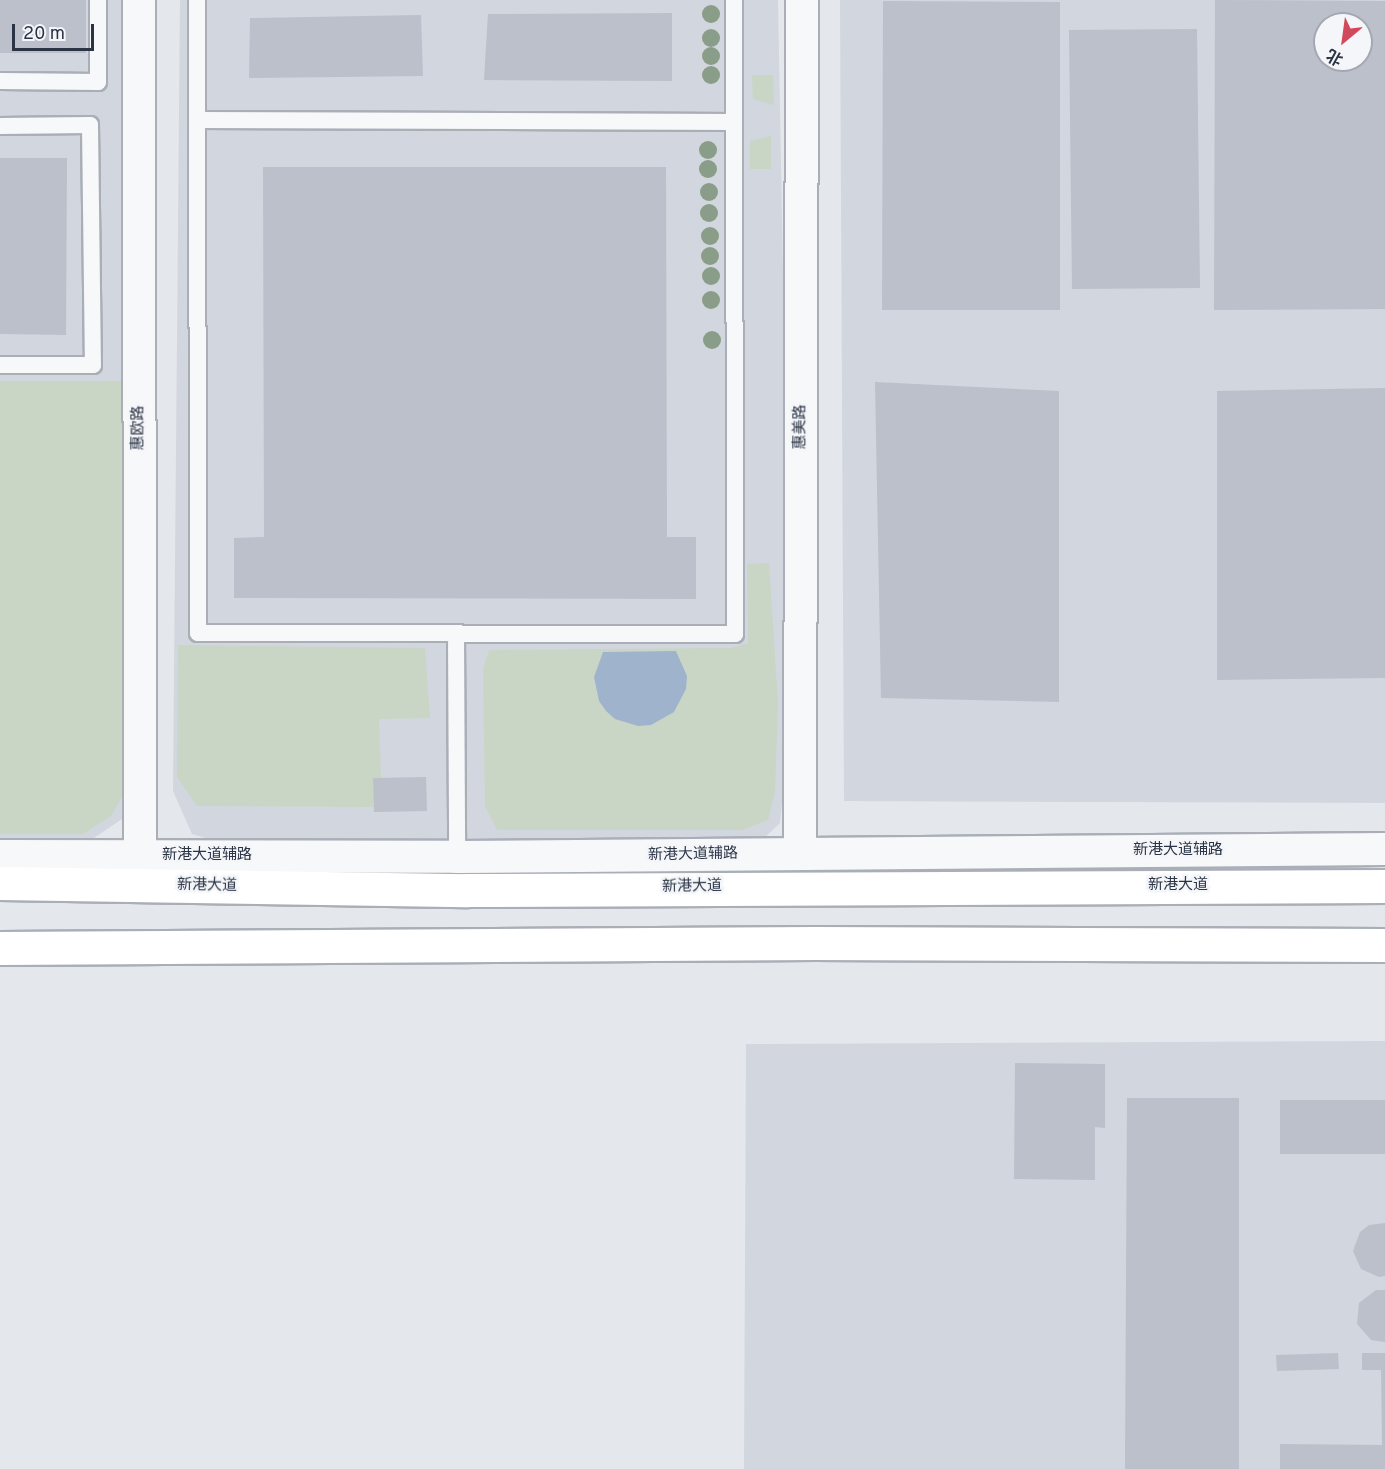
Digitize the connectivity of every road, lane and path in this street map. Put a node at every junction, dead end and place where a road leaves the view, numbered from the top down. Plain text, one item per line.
1 (98, 0) edge
2 (139, 0) edge
3 (197, 0) edge
4 (734, 0) edge
5 (802, 0) edge
6 (0, 81) edge
7 (197, 120) junction
8 (734, 122) junction
9 (0, 126) edge
10 (0, 365) edge
11 (456, 634) junction
12 (1385, 849) edge
13 (800, 854) junction
14 (0, 856) edge
15 (140, 856) junction
16 (457, 857) junction
17 (0, 883) edge
18 (1385, 886) edge
19 (1385, 945) edge
20 (0, 948) edge

1 - 6 lane
2 - 15 street, 惠欧路
3 - 7 lane
4 - 8 lane
5 - 13 street, 惠美路
7 - 8 lane
7 - 11 lane
8 - 11 lane
9 - 10 lane
11 - 16 lane
12 - 13 street, 新港大道辅路
13 - 16 street, 新港大道辅路
14 - 15 street, 新港大道辅路
15 - 16 street, 新港大道辅路
17 - 18 main road, 新港大道
19 - 20 main road

